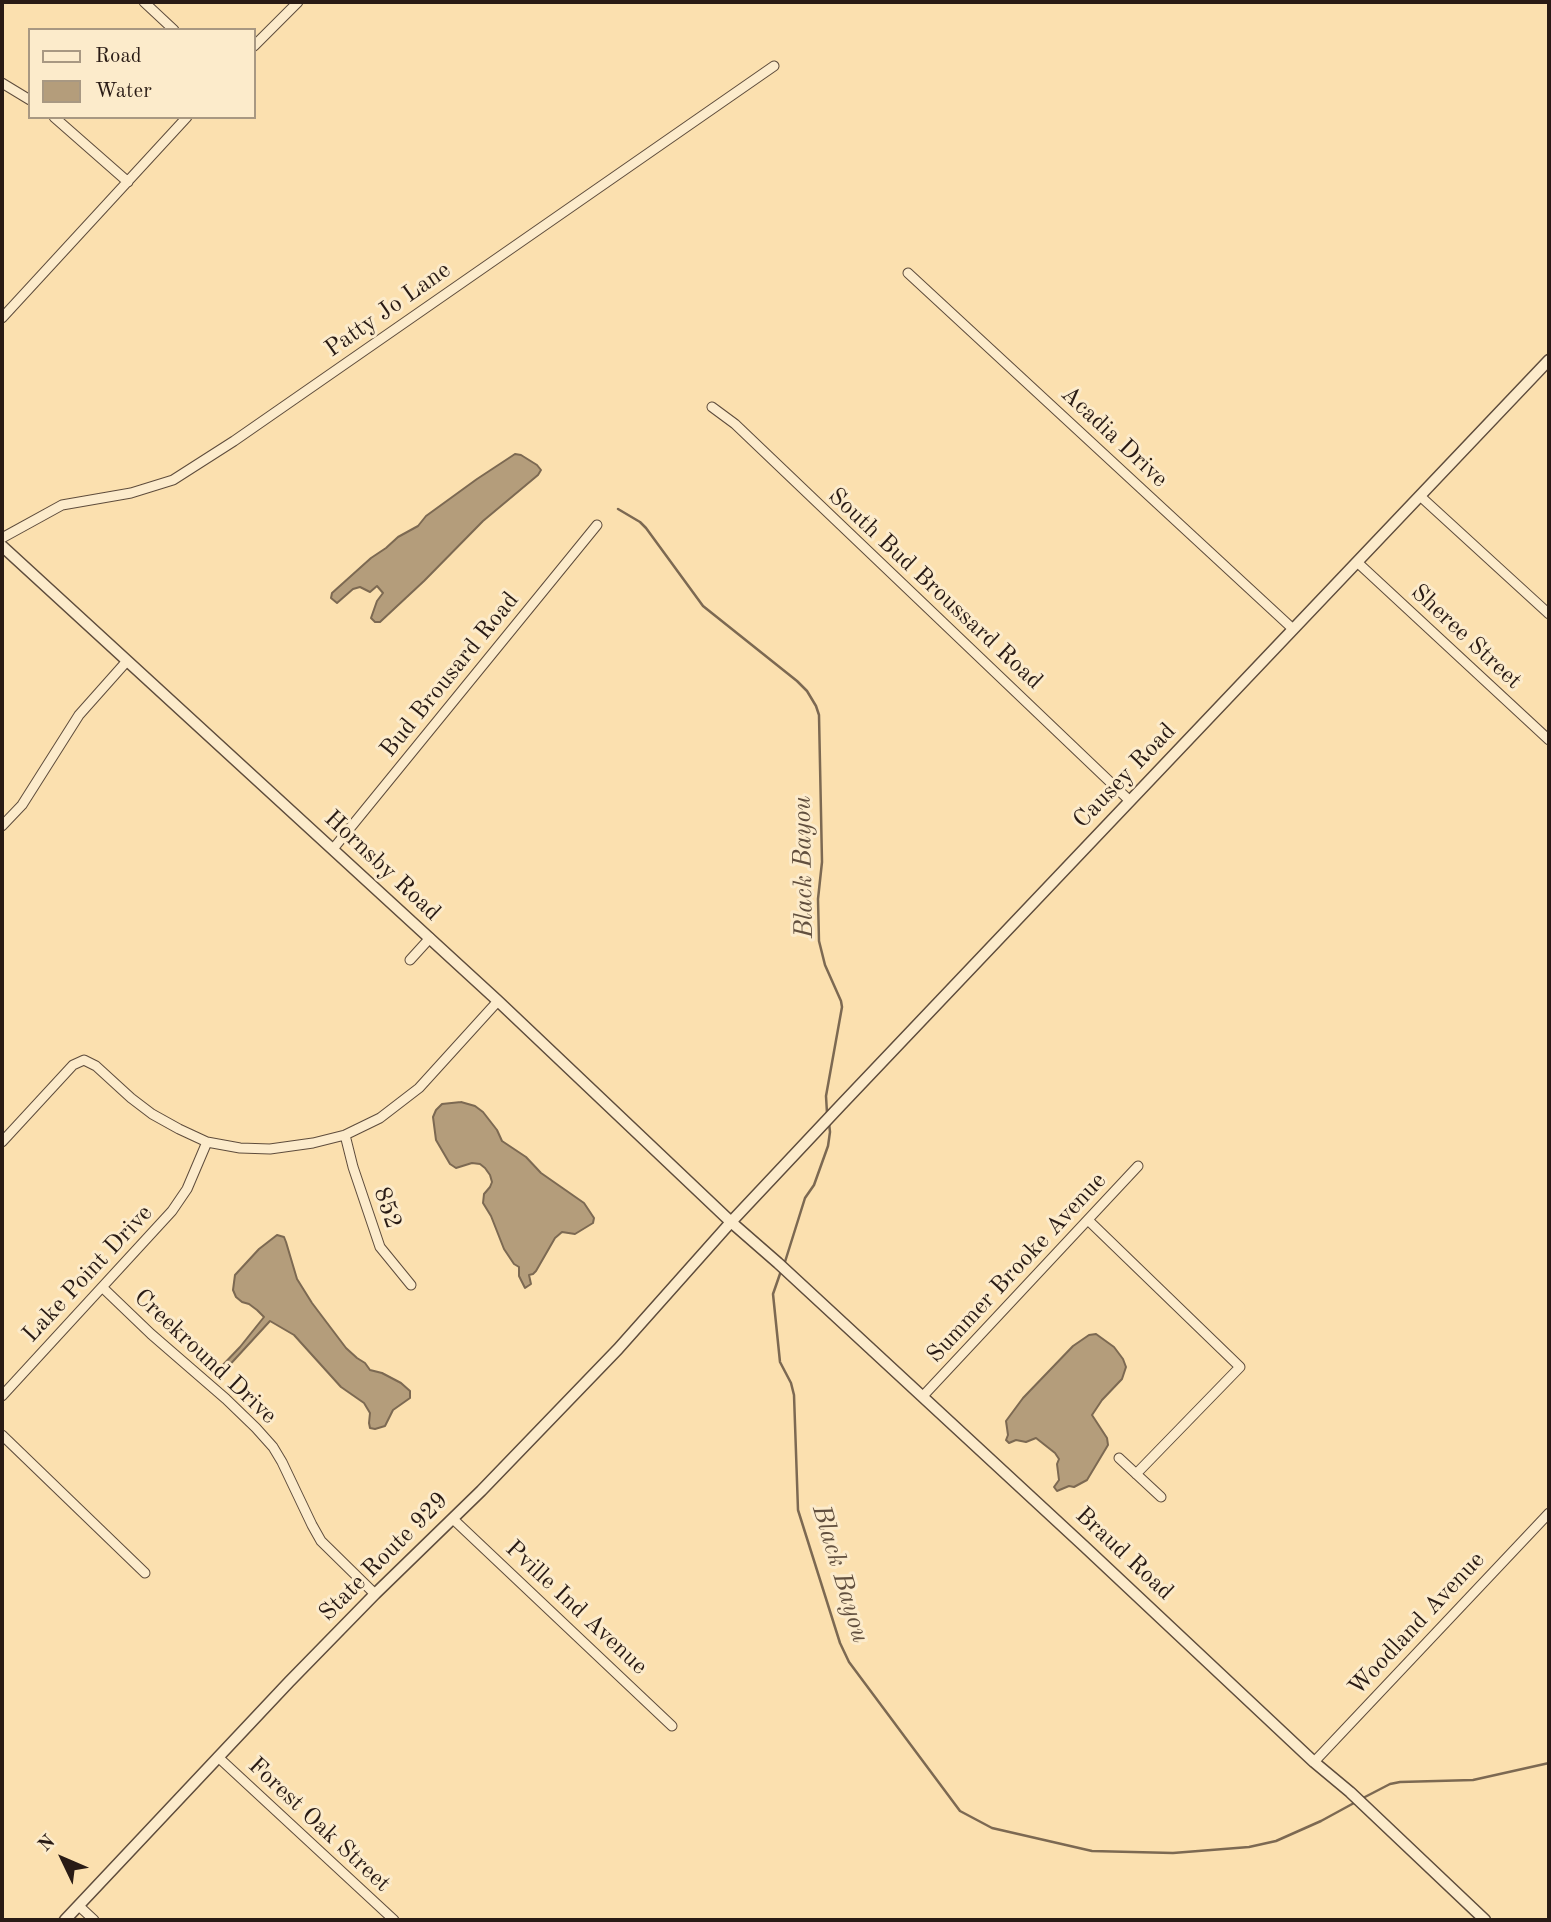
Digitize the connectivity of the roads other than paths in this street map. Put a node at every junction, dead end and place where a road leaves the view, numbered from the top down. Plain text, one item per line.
1 (144, 2) edge
2 (298, 2) edge
3 (172, 28) edge
4 (256, 45) edge
5 (774, 66) dead end
6 (2, 83) edge
7 (28, 99) edge
8 (56, 119) edge
9 (185, 119) edge
10 (128, 182) junction
11 (908, 273) dead end
12 (2, 318) edge
13 (1549, 360) edge
14 (712, 407) dead end
15 (1420, 496) junction
16 (597, 525) dead end
17 (2, 538) edge
18 (2, 546) edge
19 (1357, 562) junction
20 (1549, 614) edge
21 (1293, 629) junction
22 (127, 661) junction
23 (1549, 740) edge
24 (1130, 801) junction
25 (2, 827) edge
26 (333, 849) junction
27 (430, 938) junction
28 (410, 960) dead end
29 (498, 1001) junction
30 (345, 1135) junction
31 (2, 1142) edge
32 (207, 1142) junction
33 (1138, 1167) dead end
34 (1088, 1220) junction
35 (731, 1222) junction
36 (411, 1285) dead end
37 (102, 1287) junction
38 (2, 1396) edge
39 (923, 1396) junction
40 (2, 1435) edge
41 (1119, 1458) dead end
42 (1136, 1474) junction
43 (1161, 1497) dead end
44 (1549, 1513) edge
45 (453, 1518) junction
46 (145, 1573) dead end
47 (374, 1594) junction
48 (672, 1726) dead end
49 (218, 1757) junction
50 (1314, 1762) junction
51 (79, 1906) junction
52 (65, 1920) edge
53 (94, 1920) edge
54 (394, 1920) edge
55 (1485, 1920) edge

1 - 3 street
2 - 4 street
5 - 17 street, Patty Jo Lane
6 - 7 street
8 - 10 street
9 - 10 street
10 - 12 street
11 - 21 street, Acadia Drive
13 - 15 street, Causey Road
14 - 24 street, South Bud Broussard Road
15 - 19 street, Causey Road
15 - 20 street
16 - 26 street, Bud Brousard Road
18 - 22 street, Hornsby Road
19 - 21 street, Causey Road
19 - 23 street, Sheree Street
21 - 24 street, Causey Road
22 - 25 street
22 - 26 street, Hornsby Road
24 - 35 street, Causey Road
26 - 27 street, Hornsby Road
27 - 28 street
27 - 29 street, Hornsby Road
29 - 30 street
29 - 35 street, Hornsby Road
30 - 32 street
30 - 36 street, 852
31 - 32 street
32 - 37 street, Lake Point Drive
33 - 34 street, Summer Brooke Avenue
34 - 39 street, Summer Brooke Avenue
34 - 42 street
35 - 39 street, Braud Road
35 - 45 street, State Route 929
37 - 38 street, Lake Point Drive
37 - 47 street, Creekround Drive
39 - 50 street, Braud Road
40 - 46 street
41 - 42 street
42 - 43 street
44 - 50 street, Woodland Avenue
45 - 47 street, State Route 929
45 - 48 street, Pville Ind Avenue
47 - 49 street, State Route 929
49 - 51 street, State Route 929
49 - 54 street, Forest Oak Street
50 - 55 street, Braud Road
51 - 52 street, State Route 929
51 - 53 street

